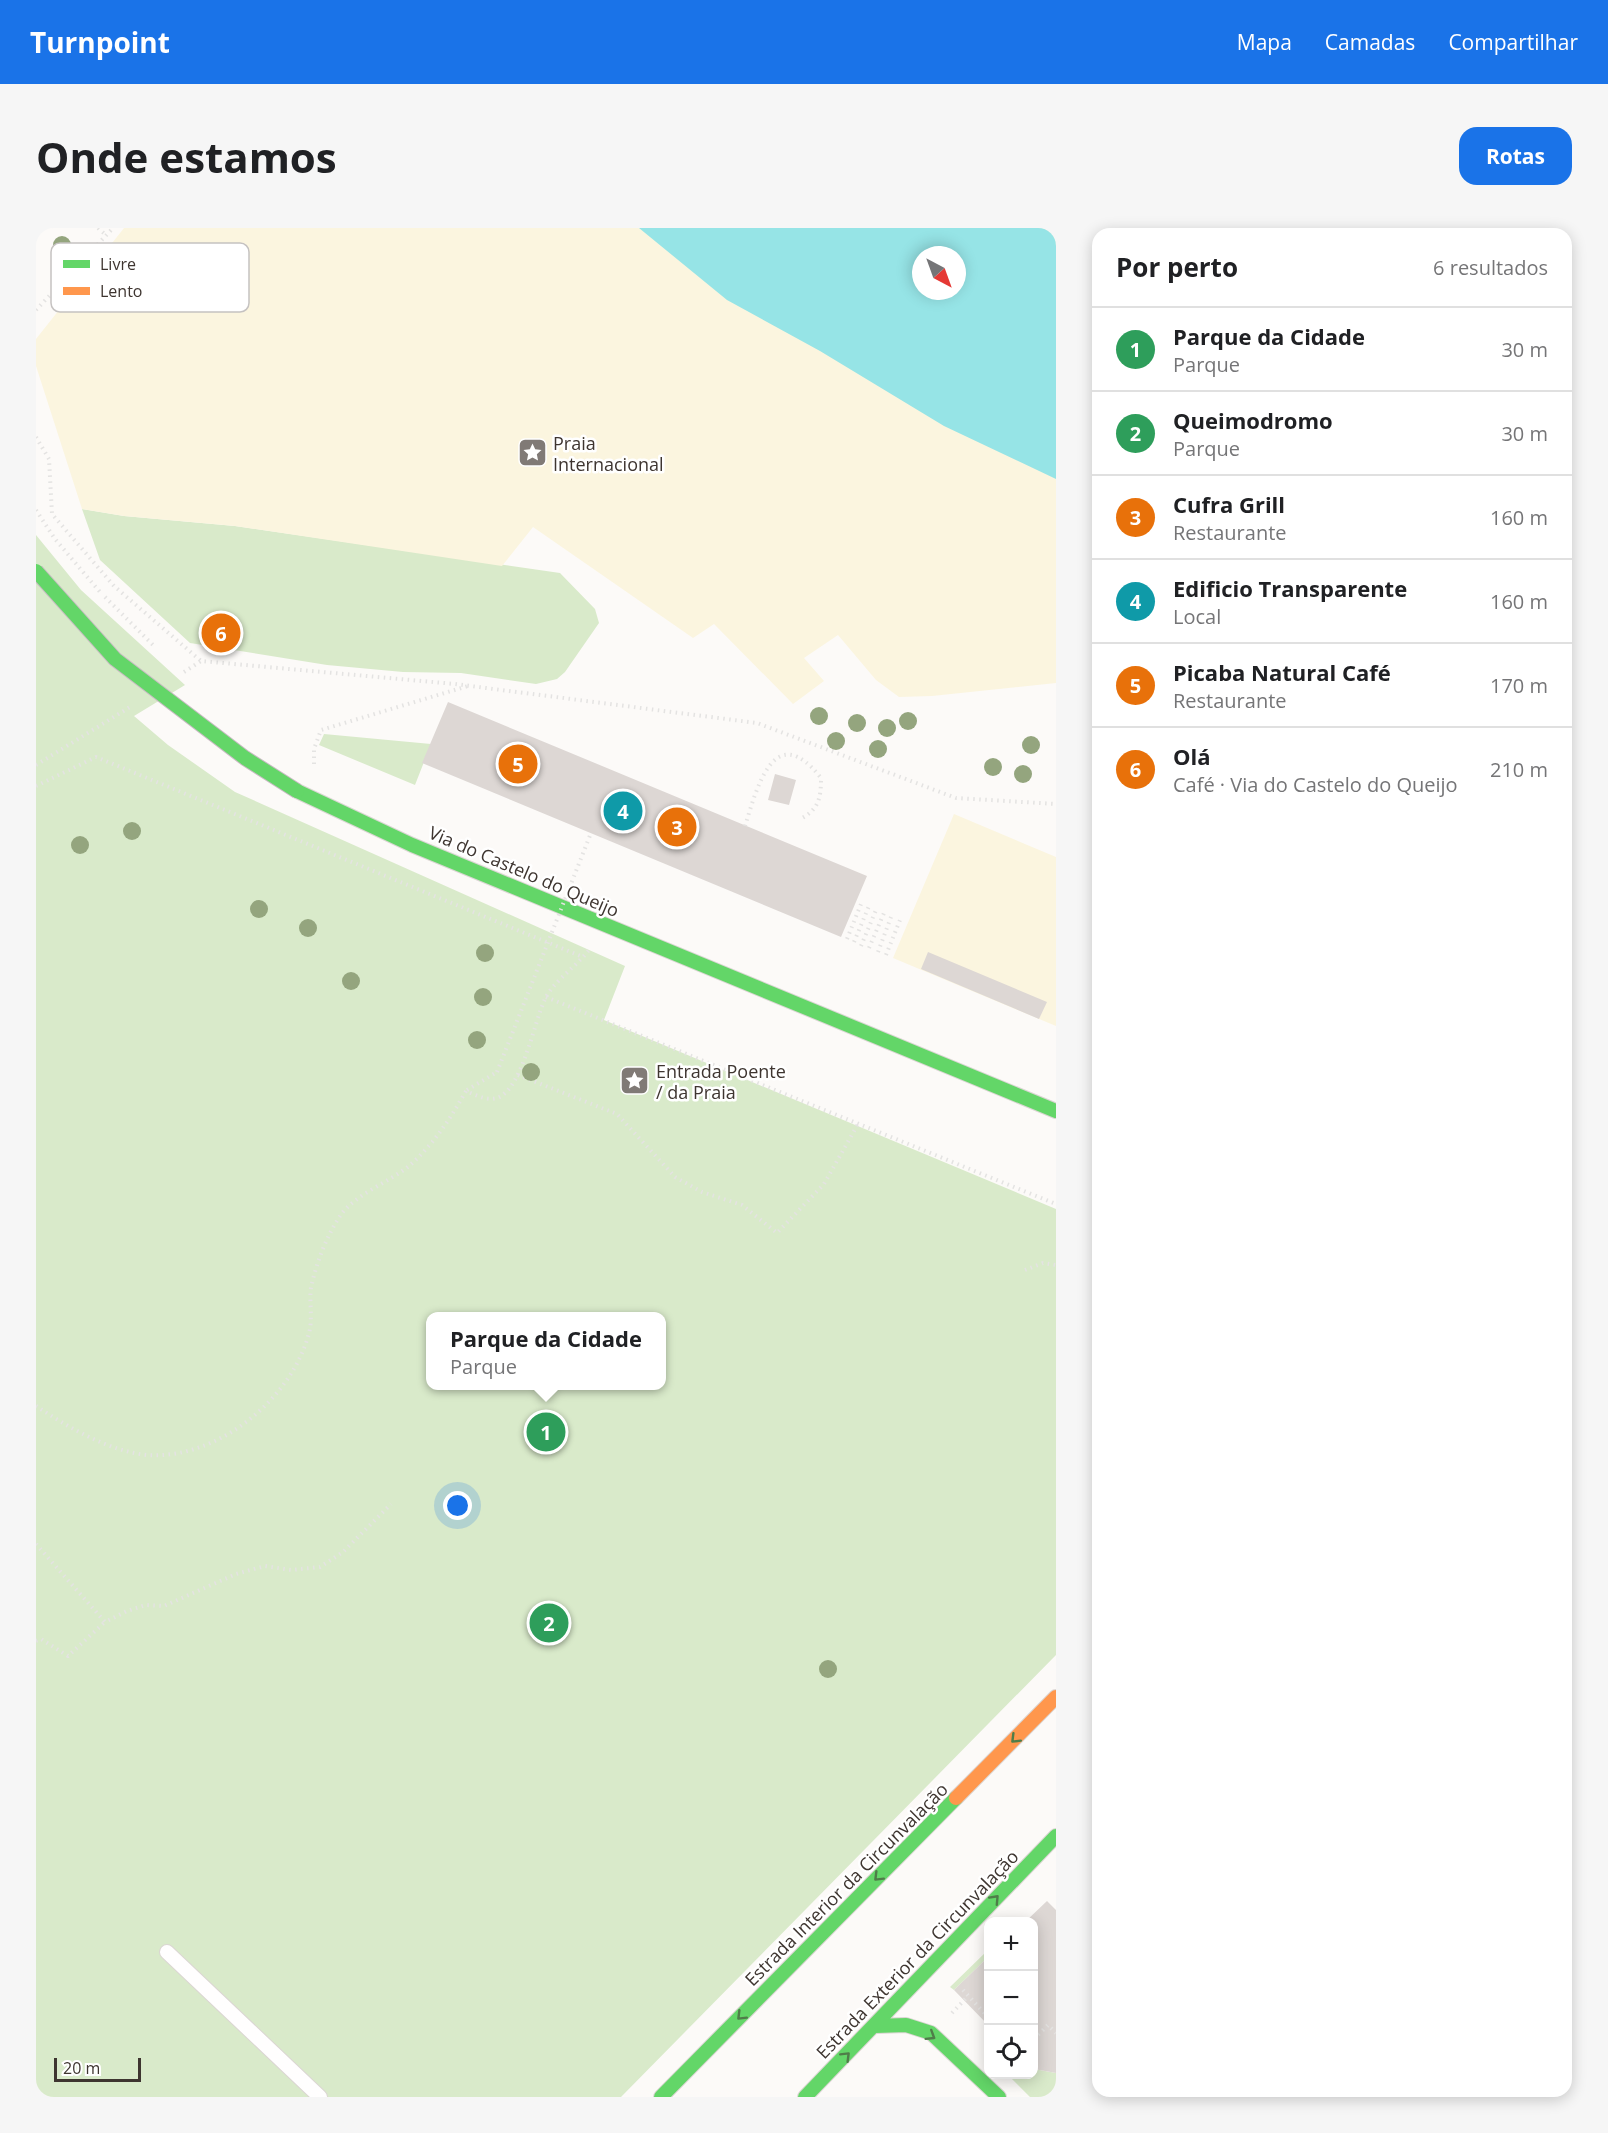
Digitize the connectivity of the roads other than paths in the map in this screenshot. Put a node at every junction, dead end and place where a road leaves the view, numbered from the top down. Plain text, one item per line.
1 (36, 571) edge
2 (1056, 1111) edge
3 (1056, 1697) edge
4 (1056, 1836) edge
5 (167, 1952) dead end
6 (875, 2026) junction
7 (320, 2097) edge
8 (661, 2097) edge
9 (805, 2097) edge
10 (999, 2097) edge

1 - 2 main road, Via do Castelo do Queijo, bridge
3 -> 8 main road, Estrada Interior da Circunvalação
6 -> 4 main road, Estrada Exterior da Circunvalação
5 - 7 lane
9 -> 6 main road, Estrada Exterior da Circunvalação
6 -> 10 main road

